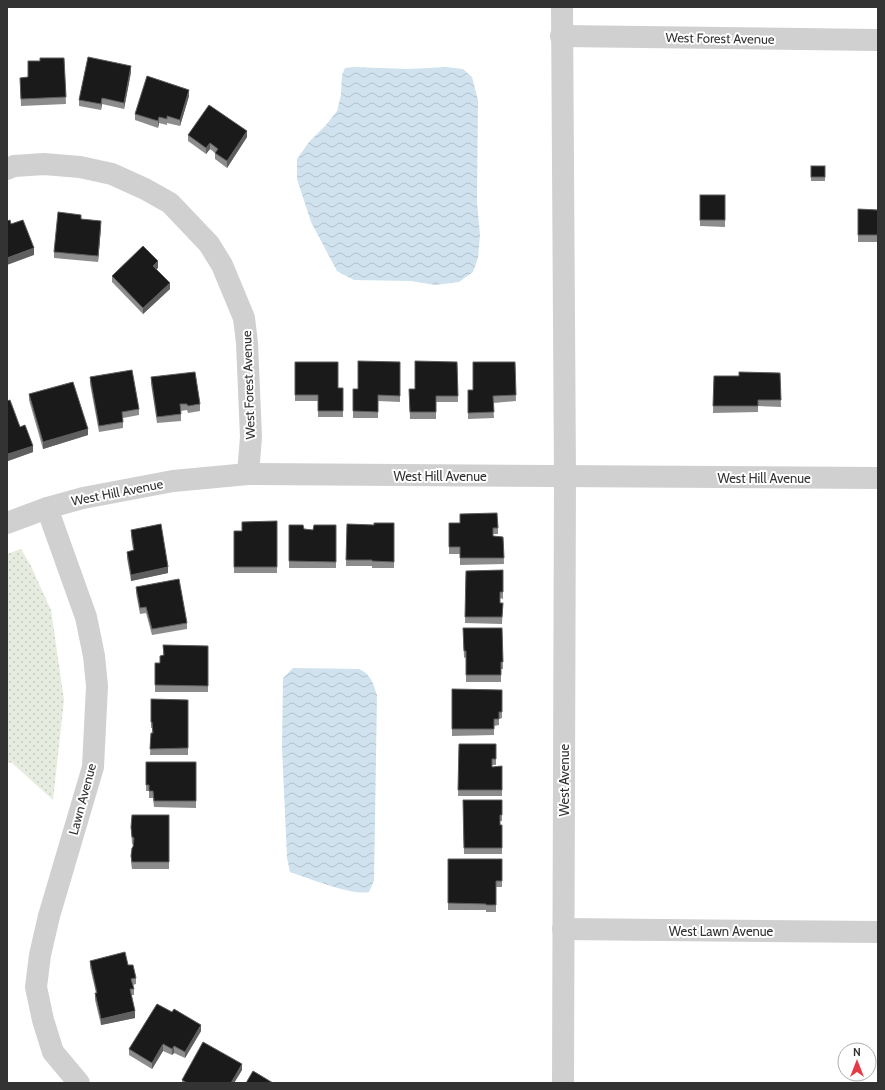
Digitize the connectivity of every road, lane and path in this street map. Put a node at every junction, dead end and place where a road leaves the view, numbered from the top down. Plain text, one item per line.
1 (562, 7) edge
2 (561, 36) junction
3 (878, 40) edge
4 (7, 169) edge
5 (248, 474) junction
6 (565, 477) junction
7 (878, 478) edge
8 (47, 508) junction
9 (7, 523) edge
10 (563, 930) junction
11 (878, 932) edge
12 (78, 1083) edge
13 (563, 1083) edge

1 - 2 street, West Avenue
2 - 3 street, West Forest Avenue
2 - 6 street, West Avenue
4 - 5 street, West Forest Avenue
5 - 6 street, West Hill Avenue
5 - 8 street, West Hill Avenue
6 - 7 street, West Hill Avenue
6 - 10 street, West Avenue
8 - 9 street, West Hill Avenue
8 - 12 street, Lawn Avenue
10 - 11 street, West Lawn Avenue
10 - 13 street, West Avenue

